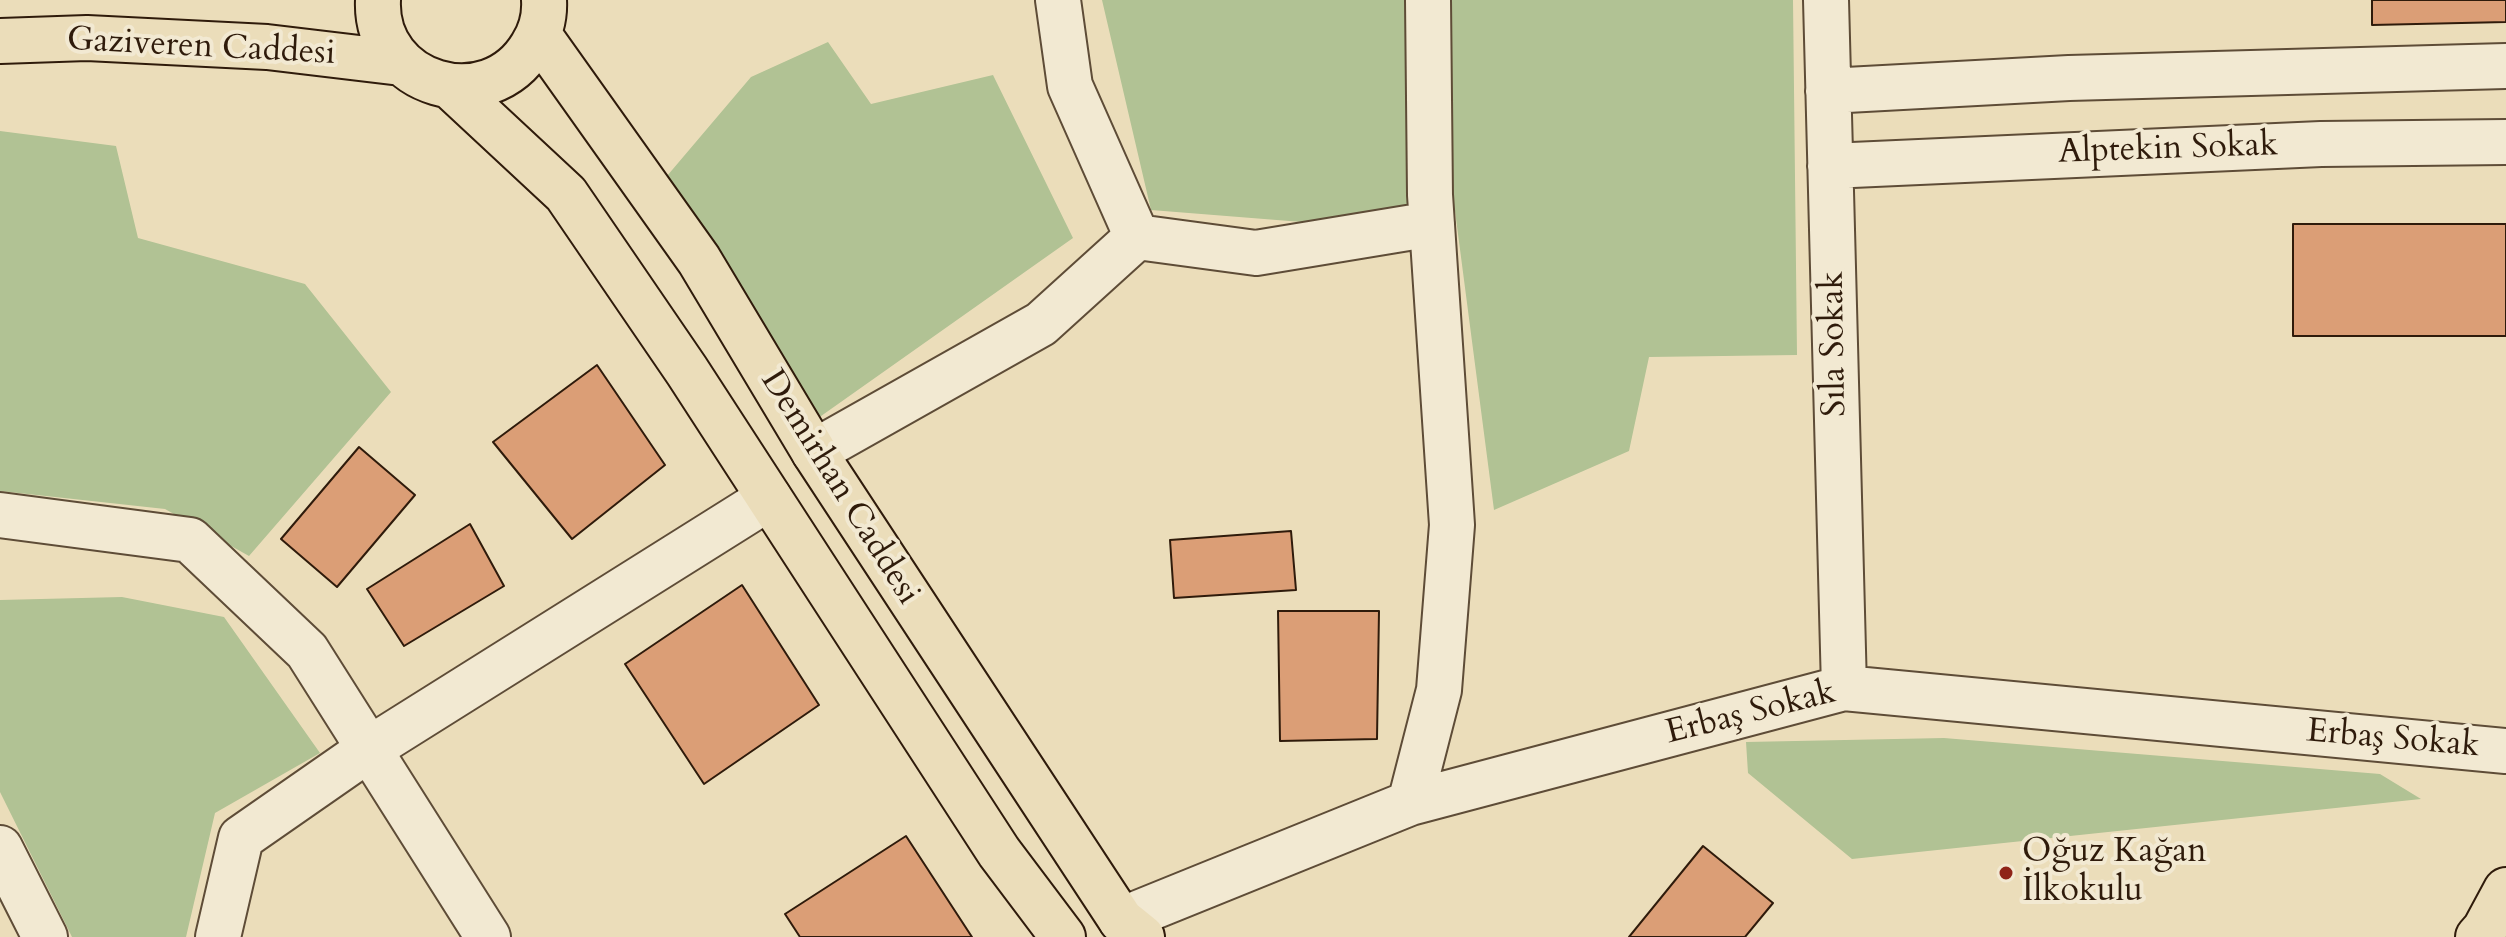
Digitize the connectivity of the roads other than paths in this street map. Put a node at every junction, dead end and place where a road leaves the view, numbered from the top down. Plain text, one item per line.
1 (378, 0) edge
2 (1058, 0) edge
3 (1428, 0) edge
4 (1826, 0) edge
5 (542, 18) edge
6 (0, 41) edge
7 (401, 63) junction
8 (2506, 66) edge
9 (451, 87) junction
10 (1828, 91) junction
11 (2506, 142) edge
12 (1830, 166) junction
13 (1432, 224) junction
14 (1137, 237) junction
15 (814, 452) junction
16 (769, 498) junction
17 (0, 515) edge
18 (1844, 688) junction
19 (369, 749) junction
20 (2506, 751) edge
21 (1410, 803) junction
22 (0, 848) edge
23 (2506, 890) edge
24 (1131, 928) edge
25 (45, 937) edge
26 (218, 937) edge
27 (488, 937) edge
28 (1063, 937) edge
29 (2478, 937) edge

1 - 7 main road
2 - 14 street
3 - 13 street
4 - 10 street, Sıla Sokak
5 - 9 main road
5 - 15 main road, Demirhan Caddesi
6 - 7 main road, Gaziveren Caddesi
7 - 9 main road
8 - 10 street
9 - 16 main road, Demirhan Caddesi
10 - 12 street, Sıla Sokak
11 - 12 street, Alptekin Sokak
12 - 18 street, Sıla Sokak
13 - 14 street
13 - 21 street
14 - 15 street
15 - 24 main road, Demirhan Caddesi
16 - 19 street
16 - 28 main road, Demirhan Caddesi
17 - 19 street
18 - 20 street, Erbaş Sokak
18 - 21 street, Erbaş Sokak
19 - 26 street
19 - 27 street
21 - 24 street, Erbaş Sokak
22 - 25 street
23 - 29 main road

